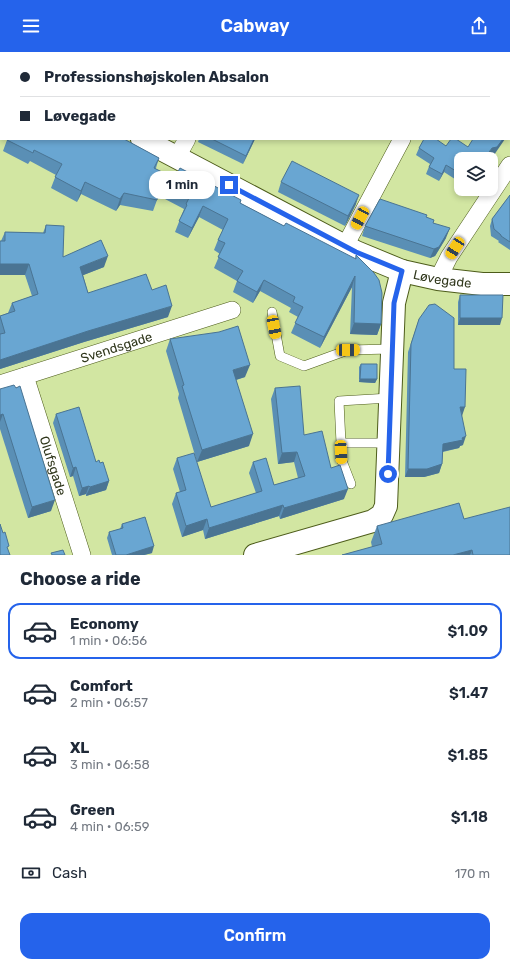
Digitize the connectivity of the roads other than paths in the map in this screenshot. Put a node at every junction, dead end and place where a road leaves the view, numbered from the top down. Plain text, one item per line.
1 (146, 140) edge
2 (401, 140) edge
3 (182, 148) edge
4 (510, 165) edge
5 (345, 246) junction
6 (402, 271) junction
7 (438, 279) junction
8 (510, 284) edge
9 (232, 310) dead end
10 (272, 312) dead end
11 (392, 349) junction
12 (25, 376) junction
13 (0, 384) edge
14 (390, 398) junction
15 (341, 443) junction
16 (389, 443) junction
17 (350, 484) dead end
18 (260, 554) edge
19 (82, 555) edge

1 - 3 street, Løvegade
2 - 5 street
3 - 5 street, Løvegade
4 - 7 street
5 - 6 street, Løvegade
6 - 7 street, Løvegade
6 - 11 street
7 - 8 street, Løvegade
9 - 12 street, Svendsgade
10 - 11 lane
11 - 14 street
12 - 13 street, Svendsgade
12 - 19 street, Olufsgade
14 - 15 lane
14 - 16 street
15 - 16 lane
15 - 17 lane
16 - 18 street

